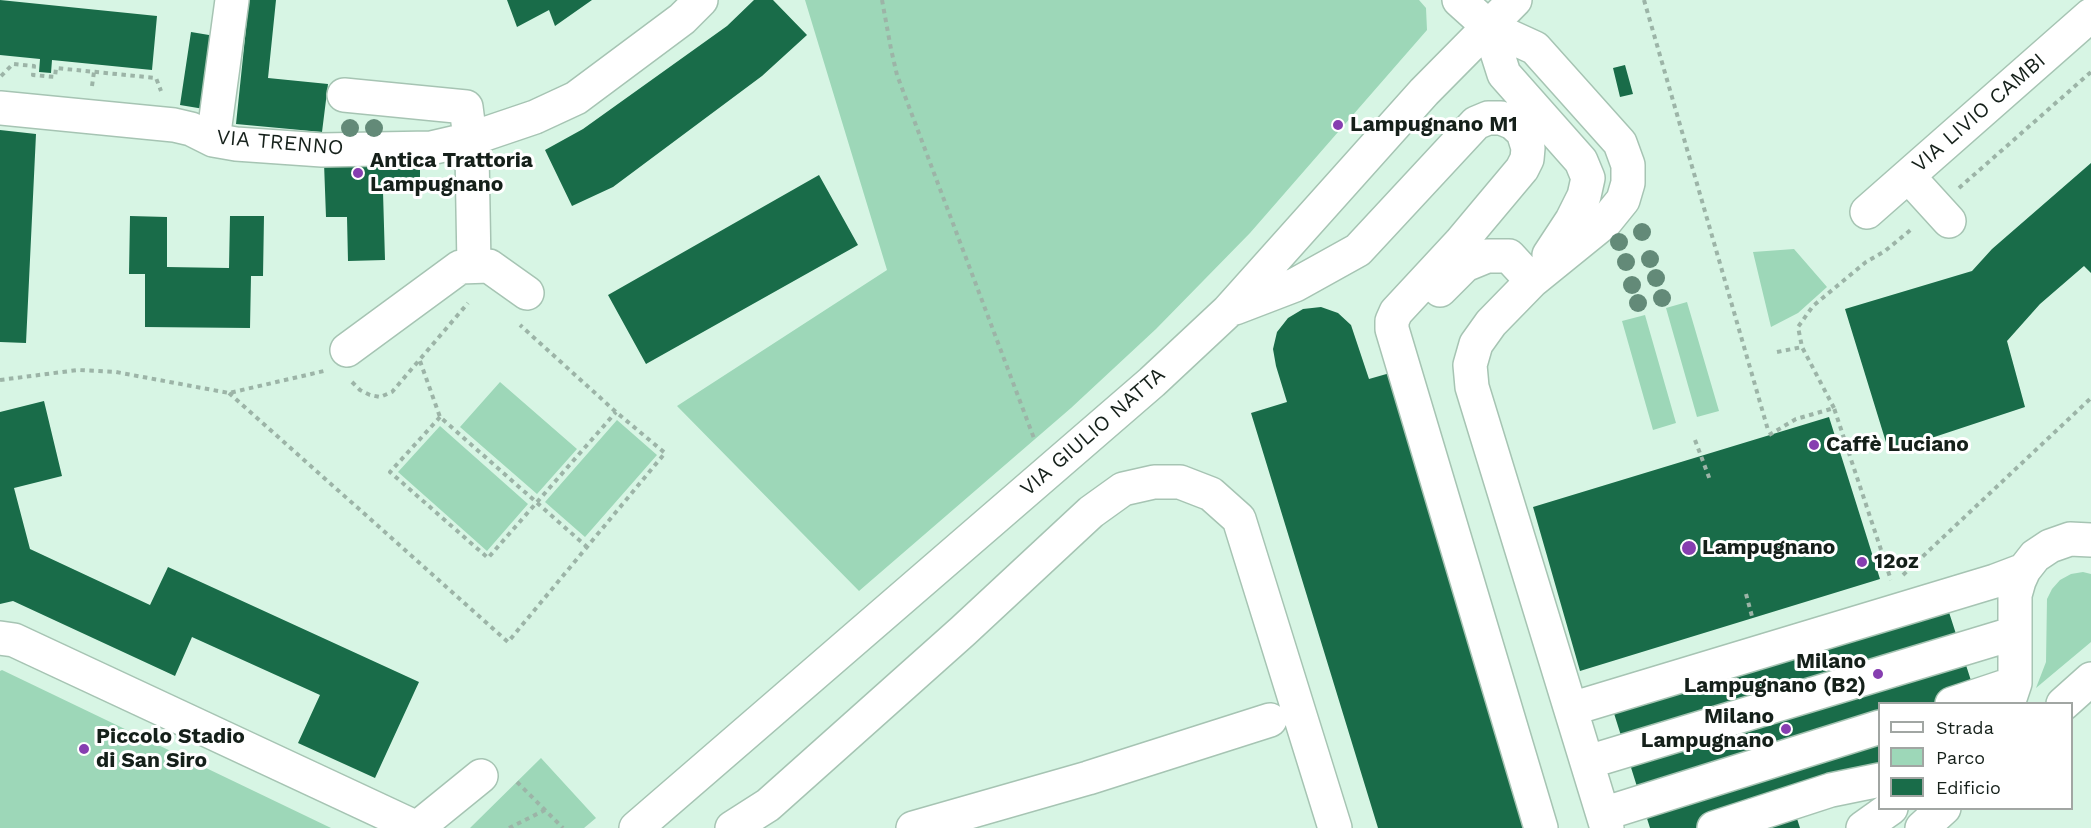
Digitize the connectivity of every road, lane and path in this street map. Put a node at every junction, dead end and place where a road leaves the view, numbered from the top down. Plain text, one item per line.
1 (232, 0) edge
2 (700, 0) edge
3 (882, 0) edge
4 (1459, 0) edge
5 (1515, 0) edge
6 (1644, 0) edge
7 (2091, 15) edge
8 (1489, 27) junction
9 (0, 77) edge
10 (156, 78) dead end
11 (344, 95) dead end
12 (0, 108) edge
13 (1550, 124) junction
14 (470, 139) junction
15 (213, 140) junction
16 (1908, 176) junction
17 (1867, 212) dead end
18 (1949, 221) dead end
19 (1460, 243) junction
20 (474, 281) junction
21 (1532, 281) junction
22 (521, 307) joint
23 (1228, 311) junction
24 (1798, 327) dead end
25 (1802, 347) junction
26 (1777, 352) dead end
27 (420, 361) junction
28 (340, 365) junction
29 (0, 380) edge
30 (1409, 380) junction
31 (229, 393) junction
32 (2091, 398) edge
33 (1834, 408) junction
34 (616, 412) junction
35 (440, 417) junction
36 (1768, 430) dead end
37 (1769, 435) dead end
38 (1695, 440) dead end
39 (1037, 447) dead end
40 (1710, 480) dead end
41 (536, 503) junction
42 (2091, 540) edge
43 (587, 547) junction
44 (2024, 570) junction
45 (1746, 594) dead end
46 (1755, 627) dead end
47 (2015, 633) junction
48 (0, 638) edge
49 (2091, 679) edge
50 (2012, 693) edge
51 (1963, 702) edge
52 (2065, 702) edge
53 (1571, 709) junction
54 (1270, 720) dead end
55 (1878, 728) edge
56 (1588, 762) junction
57 (481, 776) dead end
58 (1878, 780) edge
59 (517, 782) dead end
60 (545, 810) junction
61 (1888, 810) edge
62 (1942, 810) edge
63 (758, 816) edge
64 (1605, 821) edge
65 (509, 828) edge
66 (563, 828) edge
67 (636, 828) edge
68 (732, 828) edge
69 (913, 828) edge
70 (1335, 828) edge
71 (1541, 828) edge
72 (1714, 828) edge
73 (1863, 828) edge
74 (1922, 828) edge

1 - 15 street
2 - 14 street, VIA TRENNO
3 - 39 path
4 - 8 street
5 - 8 street, VIA GIULIO NATTA
6 - 36 path
7 - 16 street, VIA LIVIO CAMBI
8 - 13 street
8 - 21 street
8 - 23 street, VIA GIULIO NATTA
9 - 10 path
11 - 14 street
12 - 15 street, VIA TRENNO
13 - 19 street
13 - 21 street
14 - 15 street, VIA TRENNO
14 - 20 street
16 - 17 street, VIA LIVIO CAMBI
16 - 18 street
19 - 23 street
19 - 30 street
20 - 22 street
20 - 27 path
20 - 28 street
21 - 30 street
21 - 53 street
22 - 34 path
23 - 67 street, VIA GIULIO NATTA
24 - 25 path
25 - 26 path
25 - 33 path
27 - 28 path
27 - 35 path
28 - 31 path
29 - 31 path
30 - 71 street
31 - 43 path
32 - 33 path
33 - 37 path
34 - 41 path
34 - 43 path
35 - 41 path
35 - 41 path
38 - 40 path
41 - 43 path
42 - 44 street
44 - 47 street
44 - 53 street
45 - 46 path
47 - 50 street
47 - 56 street
48 - 57 street
49 - 52 street
50 - 51 street
53 - 56 street
54 - 69 street
55 - 64 street
56 - 64 street
58 - 72 street
59 - 60 path
60 - 65 path
60 - 66 path
61 - 73 street
62 - 74 street
63 - 68 street
63 - 70 street

